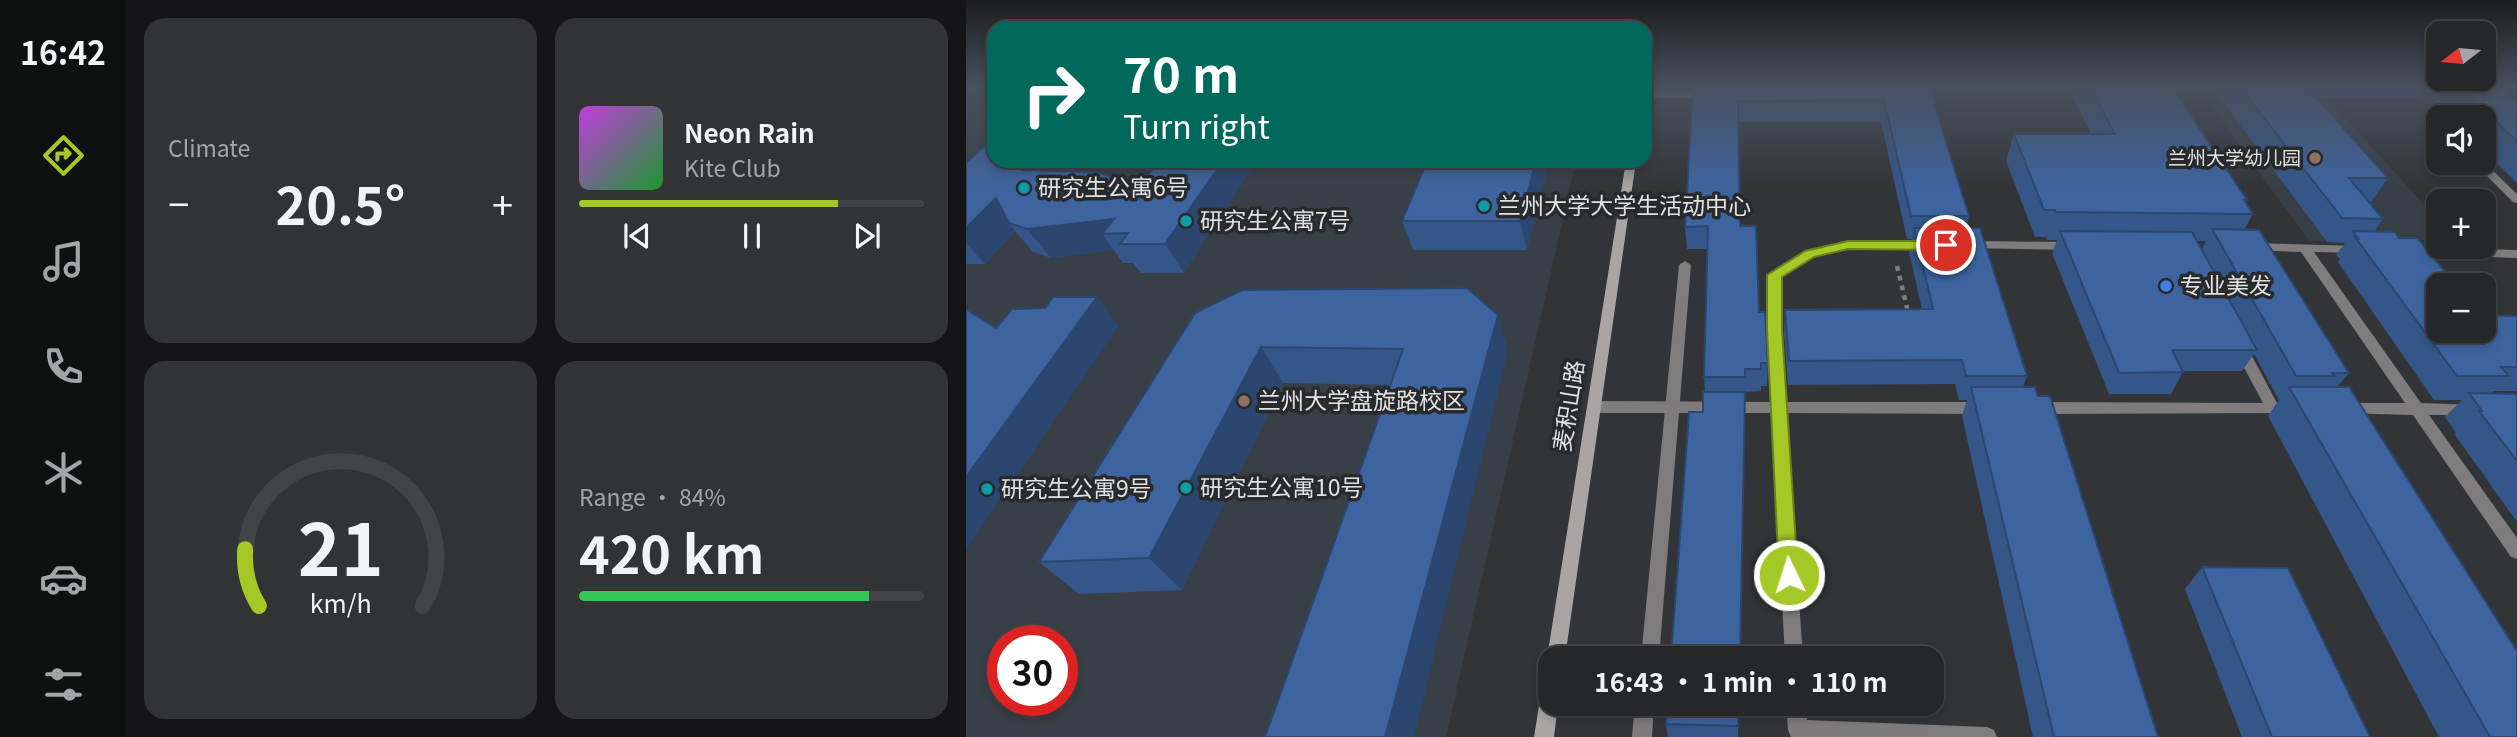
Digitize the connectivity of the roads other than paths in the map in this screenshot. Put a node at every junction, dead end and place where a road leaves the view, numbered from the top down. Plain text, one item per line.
1 (1631, 168) edge
2 (2491, 175) edge
3 (2517, 200) edge
4 (2080, 246) edge
5 (2239, 247) edge
6 (2305, 248) junction
7 (2371, 250) edge
8 (2398, 250) edge
9 (2517, 254) edge
10 (1685, 265) dead end
11 (2236, 339) edge
12 (1594, 407) junction
13 (1674, 407) junction
14 (1779, 407) junction
15 (1998, 408) edge
16 (2026, 408) edge
17 (2273, 409) junction
18 (2417, 409) junction
19 (2492, 409) edge
20 (2517, 552) edge
21 (1558, 646) edge
22 (1651, 646) edge
23 (1793, 646) edge
24 (1547, 716) edge
25 (1644, 716) edge
26 (1797, 716) edge
27 (1842, 733) edge
28 (1544, 737) edge
29 (1642, 737) edge
30 (1987, 737) edge

1 - 12 street, 麦积山路
2 - 3 street
4 - 14 street
5 - 6 street
6 - 7 street
6 - 18 street
8 - 9 street
10 - 13 street
11 - 17 street
12 - 13 street
12 - 21 street, 麦积山路
13 - 14 street
13 - 22 street
14 - 15 street
14 - 23 street
16 - 17 street
17 - 18 street
18 - 19 street
18 - 20 street
24 - 28 street
25 - 29 street
26 - 27 street
27 - 30 street

